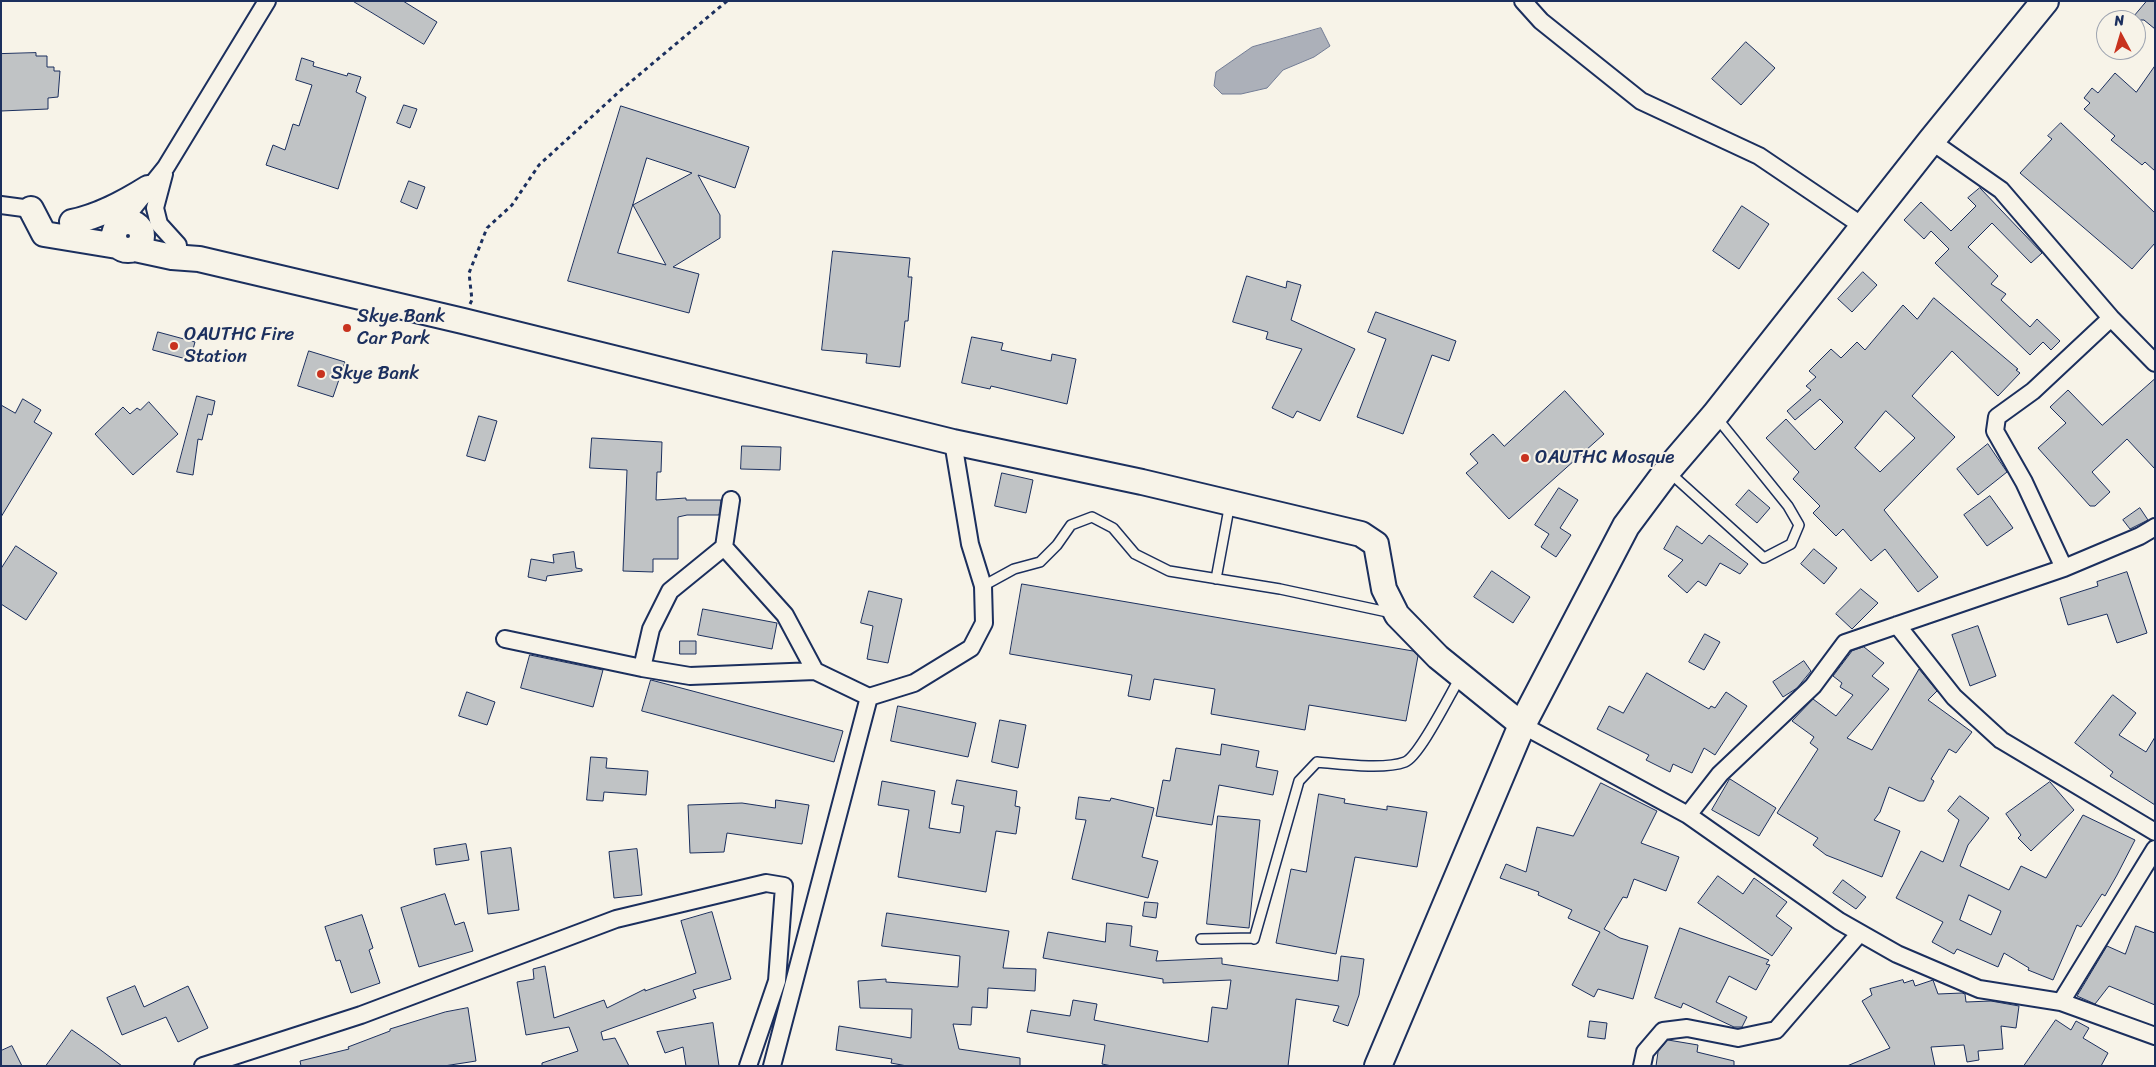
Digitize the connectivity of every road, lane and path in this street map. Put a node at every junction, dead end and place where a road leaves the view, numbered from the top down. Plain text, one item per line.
1 (267, 1) edge
2 (727, 1) edge
3 (1524, 1) edge
4 (2045, 1) edge
5 (1931, 141) junction
6 (166, 167) junction
7 (148, 188) junction
8 (1, 205) edge
9 (31, 209) junction
10 (72, 222) junction
11 (1864, 227) junction
12 (126, 237) junction
13 (178, 245) junction
14 (199, 259) junction
15 (2111, 318) junction
16 (464, 321) junction
17 (2155, 363) edge
18 (1715, 415) junction
19 (953, 442) junction
20 (1667, 471) junction
21 (731, 500) dead end
22 (1230, 502) junction
23 (2155, 527) edge
24 (724, 547) junction
25 (2064, 568) junction
26 (1216, 578) junction
27 (983, 586) junction
28 (1397, 615) junction
29 (1897, 625) junction
30 (505, 639) dead end
31 (642, 668) junction
32 (815, 670) junction
33 (1461, 676) junction
34 (869, 697) junction
35 (1522, 725) junction
36 (1688, 815) junction
37 (2155, 832) edge
38 (2155, 849) edge
39 (1859, 934) junction
40 (1201, 939) dead end
41 (2060, 1002) junction
42 (2155, 1036) edge
43 (203, 1066) edge
44 (748, 1066) edge
45 (772, 1066) edge
46 (1378, 1066) edge
47 (1642, 1066) edge

1 - 6 street
2 - 16 path
3 - 11 street
4 - 5 main road
5 - 11 main road
5 - 15 street
6 - 7 street
6 - 13 street
7 - 10 street
7 - 12 street
8 - 9 street
9 - 10 street
9 - 12 street
10 - 12 street
11 - 18 main road
12 - 13 street
12 - 14 street
13 - 14 street
14 - 16 street
15 - 17 street
15 - 25 street
16 - 19 street
18 - 20 main road
18 - 20 lane
19 - 22 street
19 - 27 street
20 - 35 main road
21 - 24 street
22 - 26 lane
22 - 28 street
23 - 25 street
24 - 31 street
24 - 32 street
25 - 29 street
26 - 27 lane
26 - 28 lane
27 - 34 street
28 - 33 street
29 - 36 street
29 - 37 street
30 - 31 street
31 - 32 street
32 - 34 street
33 - 35 street
33 - 40 lane
34 - 45 street
35 - 36 street
35 - 46 main road
36 - 39 street
38 - 41 street
39 - 41 street
39 - 47 street
41 - 42 street
43 - 44 street

